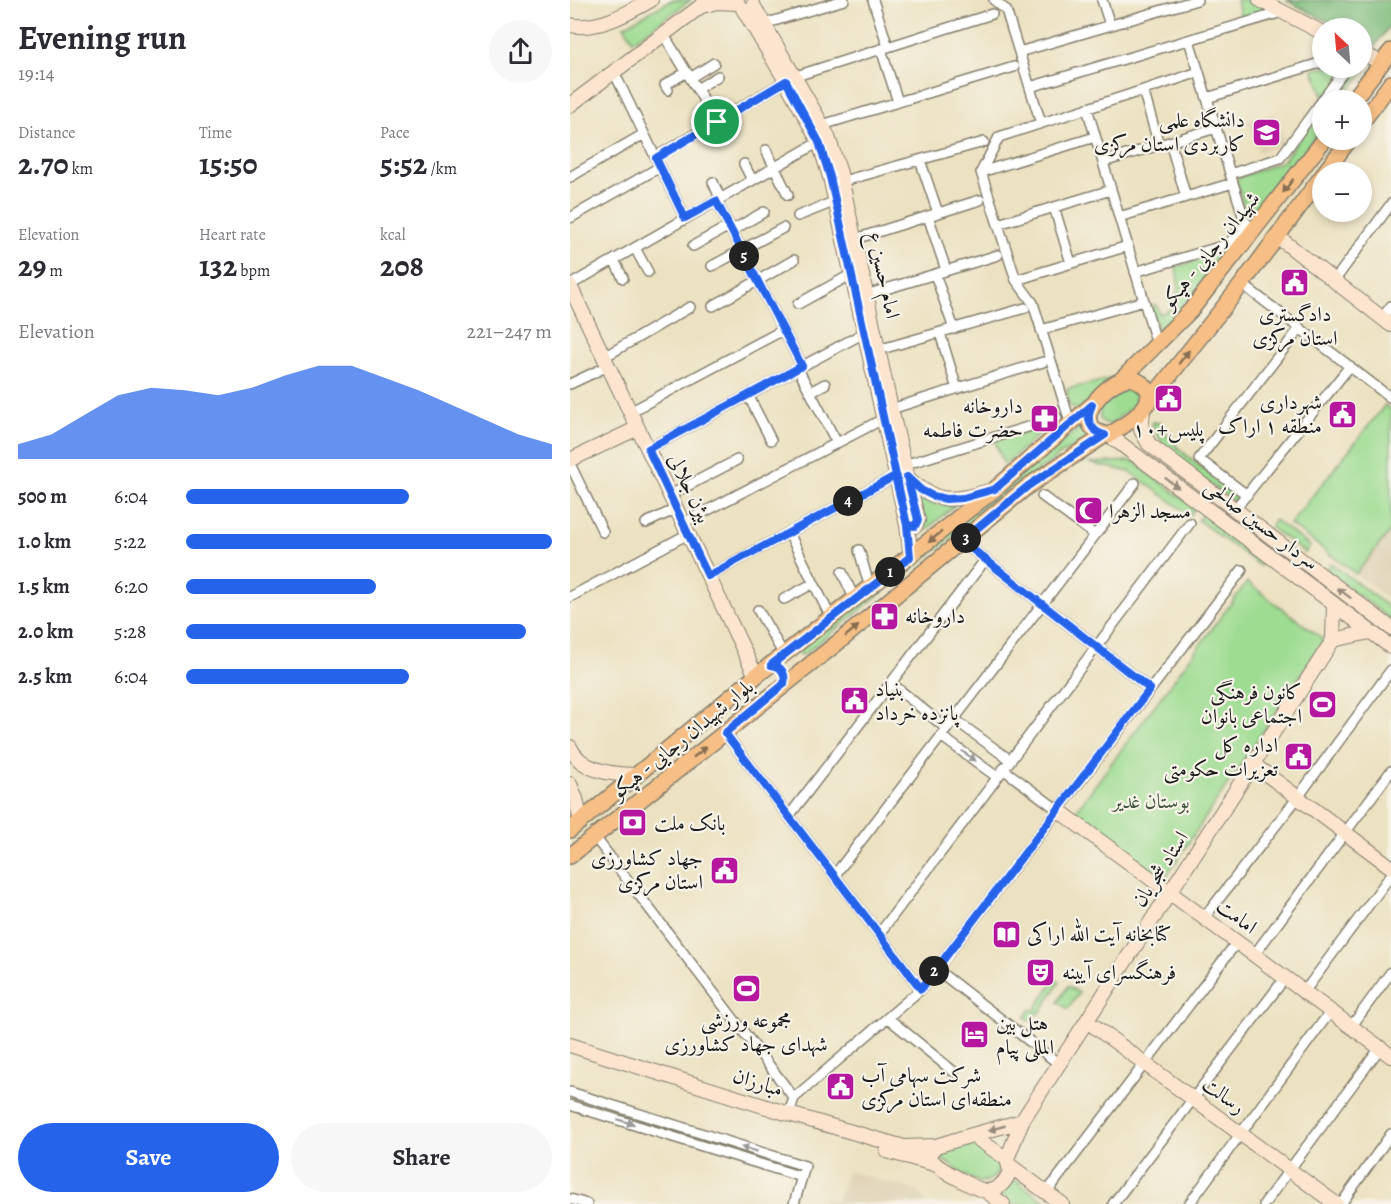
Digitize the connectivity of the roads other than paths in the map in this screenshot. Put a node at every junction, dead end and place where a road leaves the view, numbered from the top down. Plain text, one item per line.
1 (651, 0) edge
2 (844, 0) edge
3 (873, 0) edge
4 (996, 0) edge
5 (1102, 0) edge
6 (1197, 0) edge
7 (1260, 0) edge
8 (706, 3) edge
9 (745, 3) edge
10 (1282, 12) junction
11 (992, 14) dead end
12 (764, 24) junction
13 (570, 25) edge
14 (1110, 25) junction
15 (1312, 27) edge
16 (664, 34) junction
17 (1189, 40) junction
18 (885, 48) junction
19 (1019, 52) junction
20 (1386, 57) edge
21 (714, 63) dead end
22 (1312, 65) edge
23 (1014, 67) dead end
24 (614, 72) junction
25 (1199, 72) junction
26 (688, 75) junction
27 (718, 76) dead end
28 (1339, 78) edge
29 (791, 79) junction
30 (1391, 83) edge
31 (1030, 87) junction
32 (697, 89) junction
33 (668, 90) dead end
34 (1143, 90) junction
35 (1361, 90) edge
36 (1207, 98) junction
37 (898, 102) junction
38 (570, 105) edge
39 (1087, 108) junction
40 (1372, 109) edge
41 (717, 122) junction
42 (1041, 123) junction
43 (822, 125) junction
44 (1216, 128) junction
45 (644, 134) junction
46 (1095, 137) junction
47 (819, 142) junction
48 (984, 142) dead end
49 (1170, 142) junction
50 (1160, 145) junction
51 (766, 150) dead end
52 (1315, 150) edge
53 (656, 158) junction
54 (920, 160) junction
55 (1103, 162) junction
56 (744, 164) dead end
57 (660, 167) junction
58 (774, 168) junction
59 (981, 172) junction
60 (570, 177) edge
61 (1231, 178) junction
62 (752, 180) junction
63 (843, 181) junction
64 (713, 182) dead end
65 (1111, 190) junction
66 (1312, 190) edge
67 (788, 195) dead end
68 (1186, 197) junction
69 (718, 200) junction
70 (980, 200) dead end
71 (836, 201) junction
72 (1391, 204) edge
73 (1054, 207) junction
74 (764, 212) dead end
75 (933, 215) junction
76 (798, 216) dead end
77 (1119, 217) junction
78 (570, 218) edge
79 (685, 218) junction
80 (998, 224) junction
81 (1250, 226) junction
82 (730, 228) junction
83 (783, 228) dead end
84 (1278, 237) junction
85 (855, 239) junction
86 (693, 246) dead end
87 (1128, 246) junction
88 (635, 248) junction
89 (741, 250) junction
90 (998, 255) dead end
91 (614, 260) junction
92 (794, 260) dead end
93 (1071, 263) junction
94 (712, 266) dead end
95 (946, 270) junction
96 (648, 272) dead end
97 (1136, 272) junction
98 (852, 274) junction
99 (935, 274) junction
100 (623, 278) dead end
101 (1016, 280) junction
102 (1334, 280) junction
103 (758, 281) junction
104 (1242, 284) junction
105 (570, 285) edge
106 (866, 295) junction
107 (1144, 301) junction
108 (798, 304) dead end
109 (712, 306) dead end
110 (1391, 306) edge
111 (690, 307) dead end
112 (1026, 308) dead end
113 (1386, 321) edge
114 (1300, 328) junction
115 (954, 329) junction
116 (783, 330) junction
117 (1041, 330) junction
118 (864, 333) junction
119 (940, 333) junction
120 (1157, 345) junction
121 (878, 350) junction
122 (606, 361) junction
123 (1042, 362) dead end
124 (1350, 366) junction
125 (800, 368) junction
126 (1121, 380) junction
127 (570, 384) edge
128 (825, 384) dead end
129 (957, 389) junction
130 (810, 392) junction
131 (748, 395) junction
132 (1391, 398) edge
133 (1092, 405) junction
134 (1145, 407) junction
135 (630, 412) junction
136 (887, 414) junction
137 (1064, 422) junction
138 (638, 428) junction
139 (1107, 435) junction
140 (771, 440) dead end
141 (837, 443) junction
142 (648, 449) junction
143 (1156, 449) junction
144 (570, 459) edge
145 (737, 460) dead end
146 (1144, 462) junction
147 (570, 464) edge
148 (902, 473) junction
149 (1135, 483) dead end
150 (995, 489) junction
151 (670, 495) junction
152 (1247, 495) junction
153 (1042, 496) dead end
154 (676, 509) junction
155 (1235, 509) junction
156 (646, 523) dead end
157 (1190, 523) dead end
158 (685, 528) junction
159 (603, 532) dead end
160 (789, 533) junction
161 (1095, 535) junction
162 (962, 541) junction
163 (859, 550) dead end
164 (910, 557) junction
165 (985, 560) junction
166 (1242, 570) dead end
167 (842, 572) dead end
168 (708, 576) junction
169 (814, 583) junction
170 (870, 588) junction
171 (570, 597) edge
172 (784, 599) dead end
173 (855, 600) junction
174 (1042, 604) junction
175 (1334, 604) junction
176 (758, 610) dead end
177 (831, 618) junction
178 (1391, 628) edge
179 (1370, 632) junction
180 (1333, 640) junction
181 (1096, 647) junction
182 (1391, 647) edge
183 (788, 652) junction
184 (771, 665) junction
185 (806, 667) junction
186 (1391, 670) edge
187 (756, 676) junction
188 (891, 683) junction
189 (784, 684) junction
190 (1150, 689) junction
191 (954, 719) junction
192 (944, 732) junction
193 (725, 733) junction
194 (570, 747) edge
195 (1010, 760) junction
196 (583, 764) junction
197 (1253, 764) junction
198 (1391, 771) edge
199 (1000, 773) junction
200 (638, 775) junction
201 (570, 777) edge
202 (570, 784) edge
203 (1298, 797) junction
204 (1058, 810) junction
205 (789, 816) junction
206 (575, 826) edge
207 (1346, 833) junction
208 (594, 836) junction
209 (570, 856) edge
210 (1391, 867) edge
211 (1391, 875) edge
212 (834, 876) junction
213 (1170, 893) junction
214 (1204, 918) junction
215 (879, 934) junction
216 (1236, 942) junction
217 (1254, 955) junction
218 (936, 969) junction
219 (1391, 972) edge
220 (1285, 978) junction
221 (921, 989) junction
222 (1304, 992) junction
223 (1330, 1012) junction
224 (888, 1018) junction
225 (1087, 1021) junction
226 (1351, 1027) junction
227 (570, 1045) edge
228 (570, 1052) edge
229 (1385, 1052) edge
230 (1144, 1063) junction
231 (1059, 1064) junction
232 (954, 1072) dead end
233 (570, 1092) edge
234 (794, 1098) junction
235 (1192, 1098) junction
236 (570, 1105) edge
237 (789, 1114) junction
238 (1022, 1121) junction
239 (1241, 1134) junction
240 (1391, 1134) edge
241 (972, 1135) junction
242 (936, 1146) junction
243 (1008, 1162) junction
244 (934, 1164) junction
245 (1289, 1170) junction
246 (802, 1177) junction
247 (1047, 1192) junction
248 (986, 1195) edge
249 (570, 1199) edge
250 (587, 1204) edge
251 (794, 1204) edge
252 (1003, 1204) edge
253 (1062, 1204) edge
254 (1113, 1204) edge
255 (1189, 1204) edge
256 (1264, 1204) edge
257 (1335, 1204) edge
258 (1341, 1204) edge

1 - 13 street
2 - 12 street
3 - 18 street
4 - 19 street
5 - 14 street
6 - 14 street
7 - 10 street
8 - 9 street
8 - 16 street
9 - 12 street, امام حسین ع
9 - 29 street, امام حسین ع
10 - 15 street
10 - 17 street
11 - 18 street
12 - 29 street, امام حسین ع
14 - 19 street
16 - 24 street
16 - 26 street
17 - 25 street
17 - 31 street
18 - 29 street
18 - 37 street
19 - 31 street
20 - 35 main road
21 - 26 street
22 - 36 street
23 - 37 street
24 - 38 street
24 - 45 street
25 - 34 street
25 - 36 street
26 - 32 street
26 - 33 street
27 - 32 street
28 - 61 street
29 - 41 street
29 - 43 street, امام حسین ع
29 - 47 street, امام حسین ع
30 - 40 main road
31 - 42 street
32 - 41 street
34 - 39 street
34 - 50 street
36 - 44 street
37 - 43 street
39 - 42 street
39 - 46 street
41 - 53 street
42 - 59 street
43 - 63 street, امام حسین ع
44 - 49 street
44 - 61 street
45 - 53 street
45 - 60 street
46 - 55 street
46 - 59 street
47 - 58 street
47 - 71 street, امام حسین ع
48 - 54 street
49 - 50 street
49 - 68 street
50 - 55 street
51 - 58 street
52 -> 81 main road, شهیدان رجایی - هپکو
53 - 57 street
54 - 63 street
54 - 75 street
55 - 65 street
56 - 62 street
57 - 78 street
57 - 79 street
58 - 62 street
58 - 67 street
59 - 80 street
61 - 68 street
61 - 81 street
62 - 69 street
63 - 85 street, امام حسین ع
64 - 69 street
65 - 73 street
65 - 77 street
66 - 84 main road, شهیدان رجایی - هپکو
68 - 77 street
69 - 79 street
69 - 82 street
70 - 75 street
71 - 76 street
71 - 98 street, امام حسین ع
72 - 102 street
73 - 80 street
73 - 93 street
74 - 82 street
75 - 85 street
75 - 95 street
77 - 87 street
79 - 88 street
80 - 101 street
81 - 97 street
81 - 120 main road, شهیدان رجایی - هپکو
82 - 86 street
82 - 89 street
83 - 89 street
84 - 102 street
84 - 104 main road, شهیدان رجایی - هپکو
85 - 106 street, امام حسین ع
87 - 93 street
87 - 97 street
88 - 91 street
88 - 96 street
89 - 94 street
89 - 103 street
90 - 95 street
91 - 100 street
91 - 105 street
92 - 103 street
93 - 101 street
95 - 99 street
97 - 107 street
98 - 108 street
98 - 118 street, امام حسین ع
99 - 106 street
99 - 115 street
101 - 117 street
102 - 113 street
103 - 109 street
103 - 116 street
104 - 114 street
134 -> 104 main road, شهیدان رجایی - هپکو
105 - 122 street, بیژن جلالی
106 - 121 street, امام حسین ع
107 - 117 street
107 - 120 street
110 - 113 street
111 - 122 street
112 - 115 street
114 - 124 street
114 - 152 street
115 - 119 street
116 - 125 street
116 - 135 street
117 - 137 street
118 - 125 street
118 - 136 street, امام حسین ع
119 - 121 street
119 - 129 street
120 - 126 main road, شهیدان رجایی - هپکو
121 - 136 street, امام حسین ع
122 - 127 street
122 - 135 street, بیژن جلالی
123 - 129 street
124 - 132 street
124 - 152 street
125 - 130 street
125 - 131 street
126 - 133 main road, شهیدان رجایی - هپکو
126 - 134 main road
128 - 130 street
129 - 136 street
130 - 141 street
131 - 140 street
131 - 142 street
133 - 137 main road, بلوار شهیدان رجایی - هپکو
133 - 139 main road
134 - 139 main road, شهیدان رجایی - هپکو
134 - 143 street, سردار حسین صالحی
135 - 138 street, بیژن جلالی
136 - 141 street
136 - 148 street, امام حسین ع
137 - 148 street
137 - 150 main road, بلوار شهیدان رجایی - هپکو
138 - 142 street, بیژن جلالی
138 - 144 street
139 - 146 street, سردار حسین صالحی
139 - 162 main road, بلوار شهیدان رجایی - هپکو
141 - 158 street
142 - 151 street, بیژن جلالی
143 - 146 street
143 - 155 street, سردار حسین صالحی
145 - 151 street
146 -> 175 street, سردار حسین صالحی
147 - 159 street
148 - 150 street
148 - 160 street
148 - 164 street, امام حسین ع
149 - 161 street
150 -> 164 main road, بلوار شهیدان رجایی - هپکو
151 - 154 street, بیژن جلالی
152 - 155 street
153 - 161 street
154 - 156 street
154 - 158 street, بیژن جلالی
178 -> 155 street, سردار حسین صالحی
157 - 181 street
158 - 168 street, بیژن جلالی
158 - 171 street
160 - 168 street
160 - 169 street
161 - 174 street
162 - 165 street
185 -> 162 main road, بلوار شهیدان رجایی - هپکو
163 - 170 street
164 - 170 main road, بلوار شهیدان رجایی - هپکو
165 - 174 street
165 - 188 street
166 - 190 street
167 - 173 street
168 - 187 street, بیژن جلالی
169 - 172 street
169 - 177 street
170 - 173 main road, بلوار شهیدان رجایی - هپکو
173 - 177 main road, بلوار شهیدان رجایی - هپکو
174 - 181 street
174 - 191 street
175 - 179 street, سردار حسین صالحی
175 - 180 street
176 - 183 street
177 - 183 main road, بلوار شهیدان رجایی - هپکو
179 - 180 street
179 - 182 street, سردار حسین صالحی
180 - 197 street, استاد شجریان
181 - 190 street
181 - 195 street
183 - 184 main road, بلوار شهیدان رجایی - هپکو
183 - 185 main road
184 - 187 main road, بلوار شهیدان رجایی - هپکو
184 - 189 main road
185 - 189 main road, بلوار شهیدان رجایی - هپکو
186 - 203 street
187 - 200 main road, بلوار شهیدان رجایی - هپکو
188 - 192 street
188 - 205 street
189 - 193 main road, بلوار شهیدان رجایی - هپکو
190 - 204 street
191 - 192 street
191 - 195 street
192 -> 199 street
192 - 212 street
193 - 205 street
208 -> 193 main road, بلوار شهیدان رجایی - هپکو
194 - 196 street
195 - 199 street
196 - 200 street
196 - 201 street
197 - 203 street
197 - 213 street, استاد شجریان
198 - 207 street
199 - 204 street
199 - 215 street
200 - 206 main road, بلوار شهیدان رجایی - هپکو
202 - 206 street
203 - 207 street
203 - 214 street
204 - 213 street, امامت
204 - 218 street
205 - 212 street
207 - 210 street
207 - 217 street
208 - 209 main road, بلوار شهیدان رجایی - هپکو
208 - 234 street
211 - 222 street
212 - 215 street
213 - 214 street, امامت
213 - 225 street, استاد شجریان
214 - 216 street, امامت
215 - 221 street
216 - 217 street, امامت
216 - 230 street
217 - 220 street, امامت
218 - 221 street
218 - 231 street
219 - 226 street
220 - 222 street, امامت
220 - 235 street
221 - 224 street
222 - 223 street, امامت
223 - 226 street, امامت
223 - 239 street
224 - 232 street
224 - 234 street
225 - 230 street, رسالت
225 - 231 street, استاد شجریان
226 - 229 street, امامت
227 - 237 street, مبارزان
228 - 244 street, مبارزان
229 - 245 street
230 - 235 street, رسالت
230 - 247 street
231 - 238 street, استاد شجریان
246 -> 233 street
234 - 237 street
235 - 239 street, رسالت
235 - 254 street
236 -> 246 street
237 - 242 street, مبارزان
238 -> 241 street, مبارزان
238 - 243 street, استاد شجریان
239 - 245 street, رسالت
239 - 255 street
240 - 258 street
241 - 242 street, مبارزان
241 - 243 street
242 - 244 street
243 - 247 street
243 - 248 street, استاد شجریان
244 - 248 street, مبارزان
245 - 256 street
245 - 257 street, رسالت
246 - 251 street
247 - 253 street
248 - 252 street
249 - 250 street

